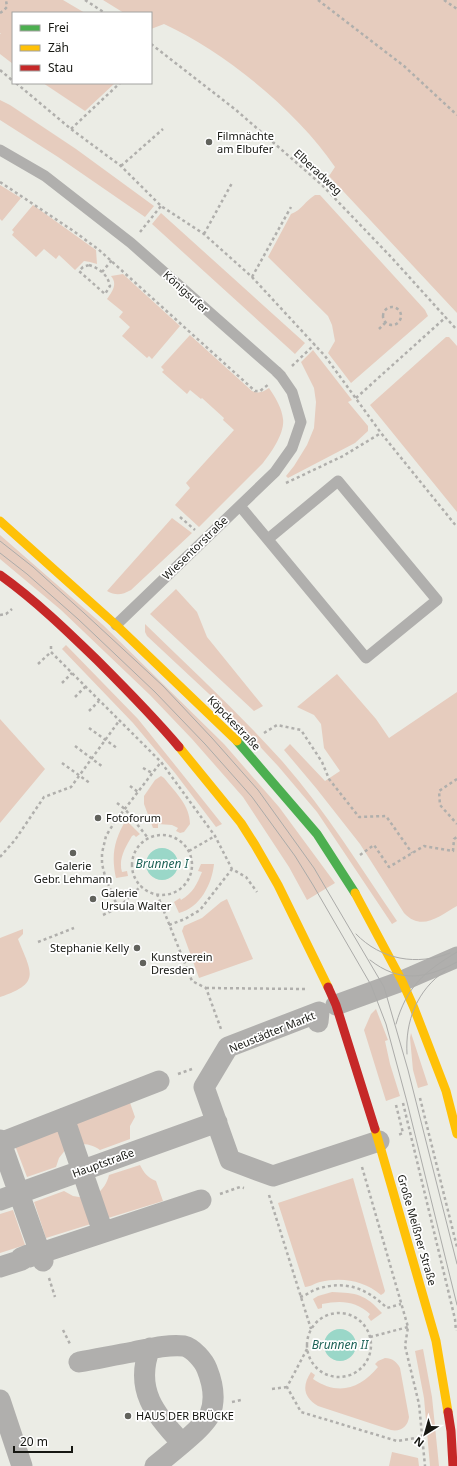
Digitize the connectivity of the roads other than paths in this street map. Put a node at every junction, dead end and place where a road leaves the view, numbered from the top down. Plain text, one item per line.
1 (0, 150) edge
2 (273, 474) joint
3 (240, 506) junction
4 (0, 521) edge
5 (268, 539) junction
6 (0, 574) edge
7 (116, 625) junction
8 (457, 957) edge
9 (402, 981) junction
10 (336, 1005) junction
11 (318, 1022) dead end
12 (159, 1081) dead end
13 (64, 1118) junction
14 (212, 1124) junction
15 (457, 1134) edge
16 (0, 1142) edge
17 (364, 1147) junction
18 (82, 1171) junction
19 (10, 1197) edge
20 (201, 1200) dead end
21 (103, 1232) junction
22 (33, 1258) junction
23 (0, 1267) edge
24 (150, 1348) junction
25 (78, 1362) dead end
26 (0, 1400) edge
27 (182, 1443) junction
28 (22, 1466) edge
29 (155, 1466) edge
30 (453, 1466) edge

1 - 2 lane, Königsufer
2 - 3 lane, Wiesentorstraße
3 - 5 lane
3 - 7 lane, Wiesentorstraße
4 - 7 main road, Köpckestraße
5 - 5 lane
6 - 10 main road
7 - 9 main road, Köpckestraße
8 - 9 street
9 - 10 street
9 - 15 main road
10 - 17 main road, Große Meißner Straße
11 - 14 street, Neustädter Markt
12 - 13 street
13 - 16 street
13 - 18 street
14 - 17 street, Neustädter Markt
14 - 18 street, Hauptstraße
16 - 19 street
17 - 30 main road, Große Meißner Straße
18 - 19 street, Hauptstraße
18 - 21 street
19 - 22 street
20 - 21 street
21 - 22 street
22 - 23 street
24 - 25 street
24 - 27 street
24 - 27 street
26 - 28 street
27 - 29 street

